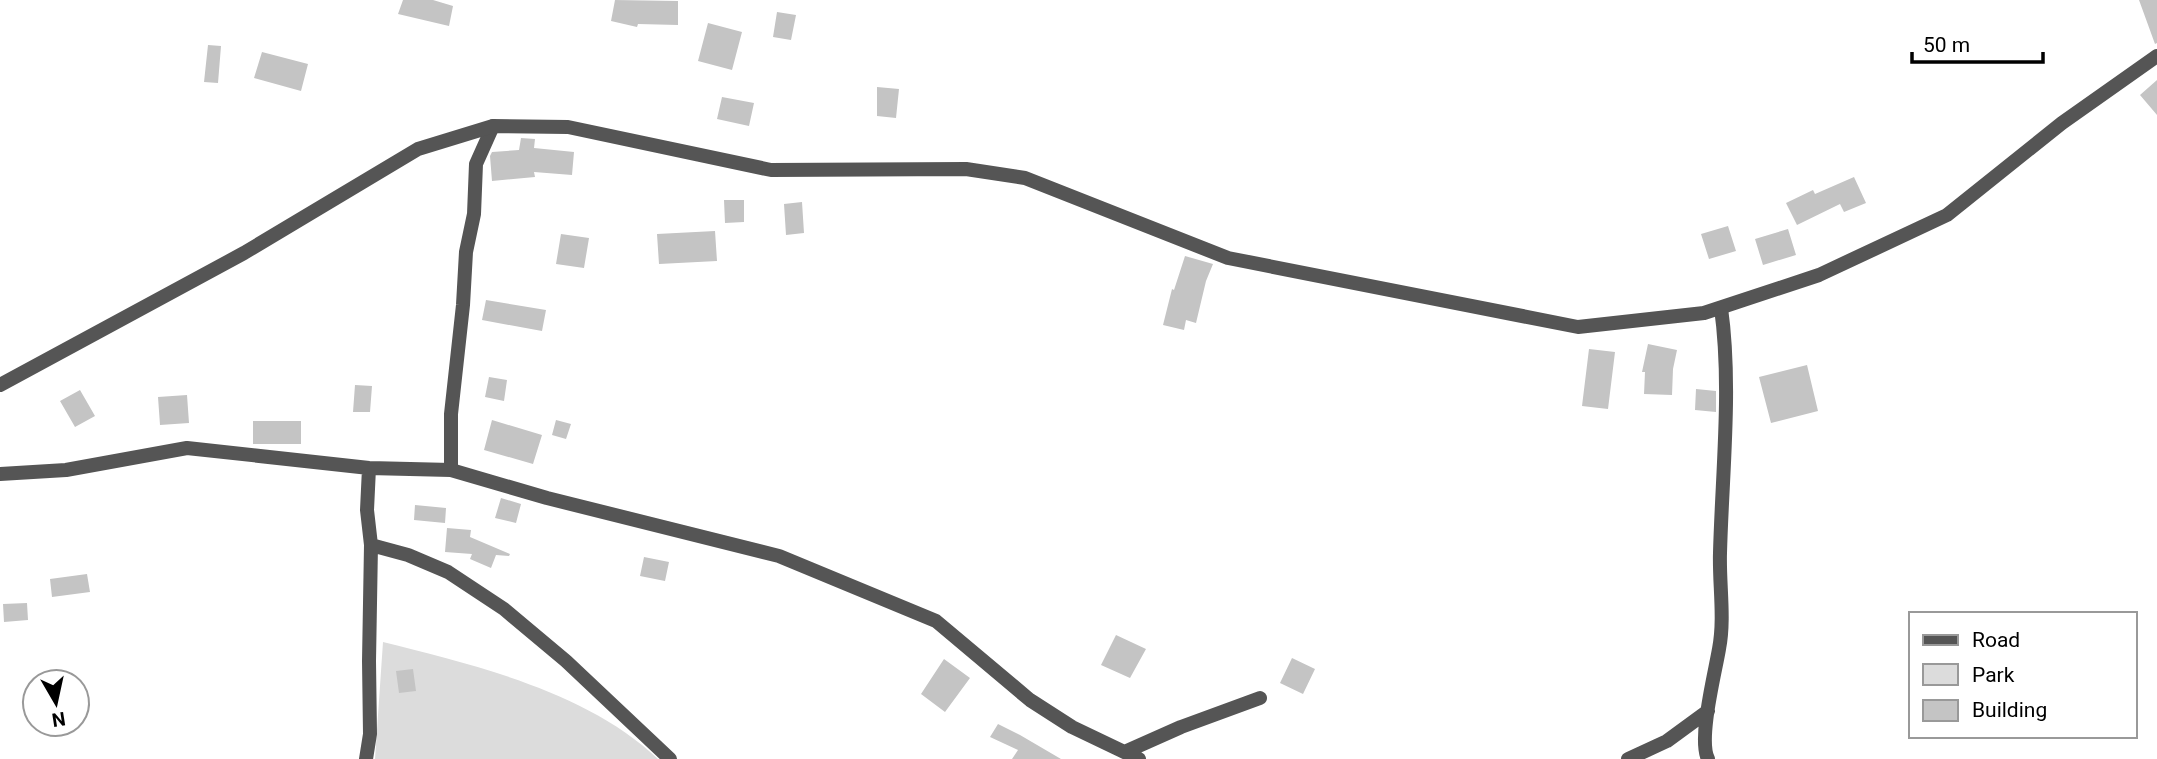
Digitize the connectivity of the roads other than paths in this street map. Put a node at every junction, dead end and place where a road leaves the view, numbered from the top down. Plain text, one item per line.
1 (2157, 56) edge
2 (493, 126) junction
3 (1721, 308) junction
4 (0, 385) edge
5 (369, 468) junction
6 (451, 470) junction
7 (0, 474) edge
8 (372, 545) junction
9 (1260, 698) dead end
10 (1708, 711) junction
11 (1133, 755) edge
12 (366, 759) edge
13 (670, 759) edge
14 (1628, 759) edge
15 (1708, 759) edge

1 - 3 street
2 - 3 street
2 - 4 street
2 - 6 street
3 - 10 street
5 - 6 street
5 - 7 street
5 - 8 street
6 - 11 street
8 - 12 street
8 - 13 street
9 - 11 street
10 - 14 street
10 - 15 street

